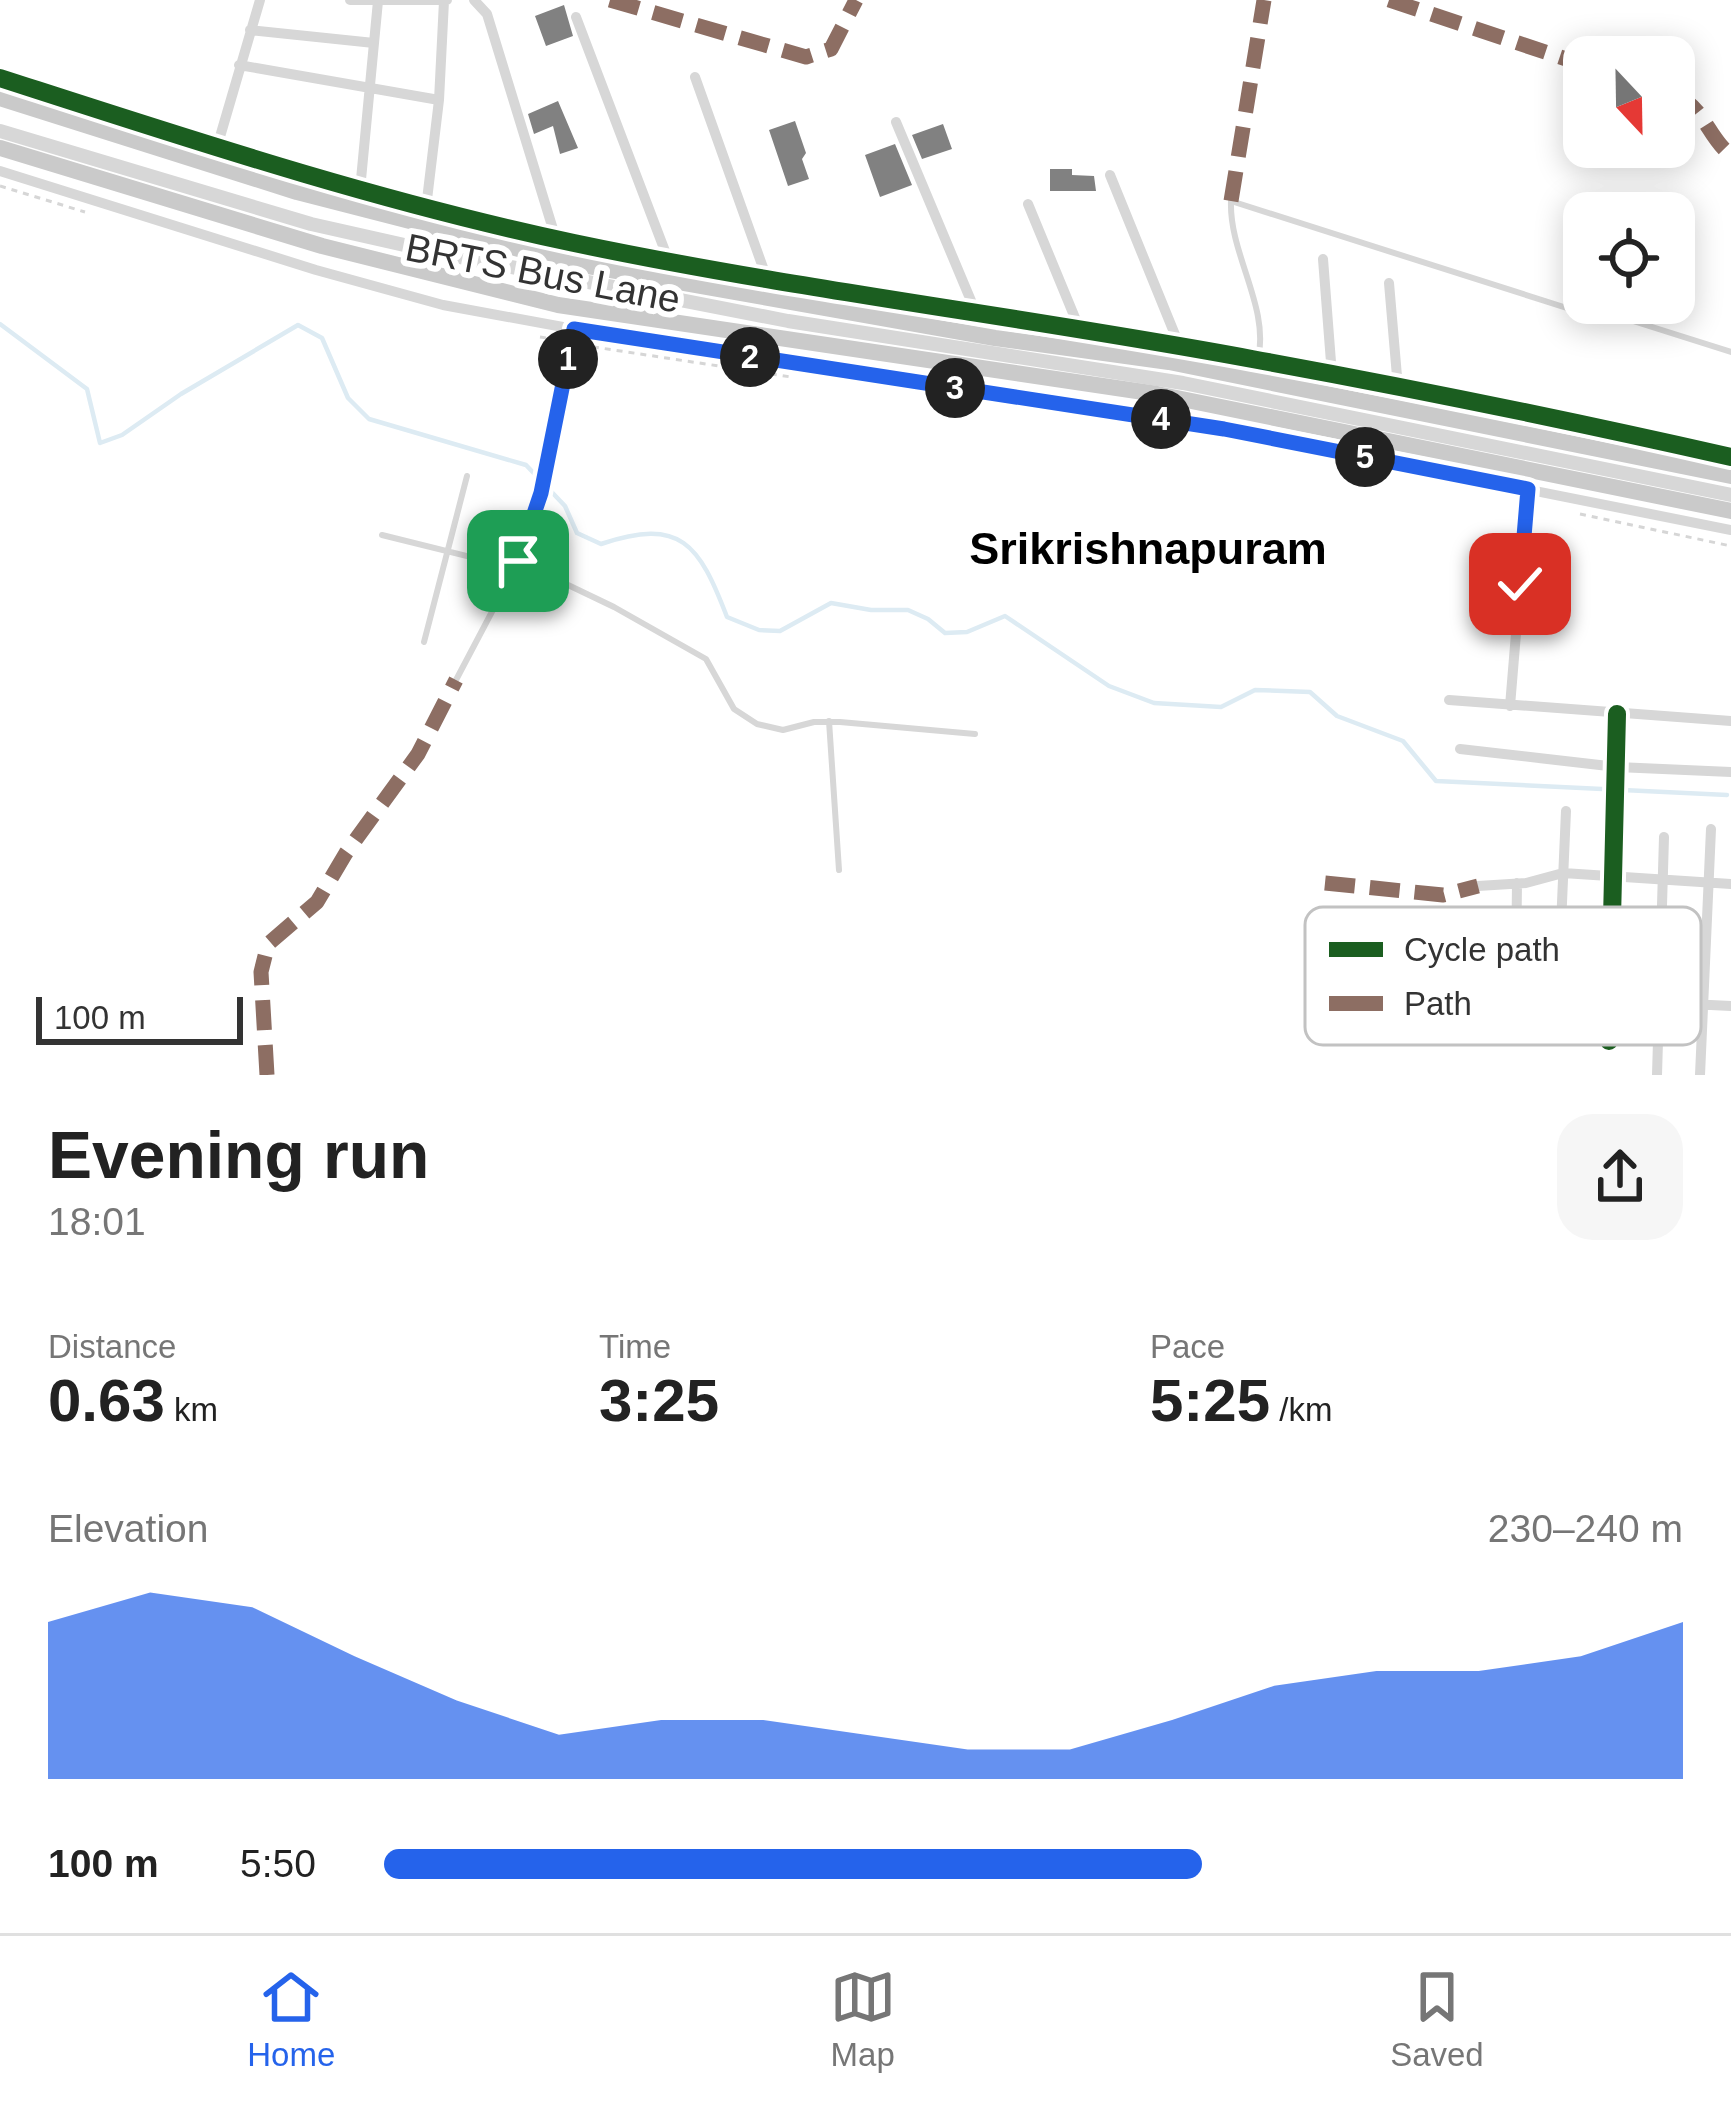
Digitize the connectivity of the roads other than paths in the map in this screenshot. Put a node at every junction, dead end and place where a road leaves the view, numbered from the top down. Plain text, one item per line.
1 (260, 0) edge
2 (350, 0) edge
3 (447, 0) edge
4 (474, 0) edge
5 (378, 1) edge
6 (576, 17) dead end
7 (250, 30) junction
8 (374, 43) junction
9 (239, 65) junction
10 (695, 77) dead end
11 (0, 78) edge
12 (370, 87) junction
13 (0, 98) edge
14 (439, 100) junction
15 (896, 122) dead end
16 (0, 130) edge
17 (217, 147) junction
18 (0, 148) edge
19 (0, 171) edge
20 (1110, 175) dead end
21 (360, 190) junction
22 (1028, 204) dead end
23 (426, 208) junction
24 (556, 239) junction
25 (1323, 259) dead end
26 (668, 260) junction
27 (766, 276) junction
28 (1389, 283) dead end
29 (977, 315) junction
30 (574, 329) junction
31 (1080, 330) junction
32 (1180, 347) junction
33 (1731, 352) edge
34 (1258, 360) junction
35 (1332, 375) junction
36 (1398, 388) junction
37 (1731, 457) edge
38 (467, 476) dead end
39 (1731, 476) edge
40 (1528, 489) junction
41 (1731, 495) edge
42 (1731, 511) edge
43 (1731, 530) edge
44 (382, 535) dead end
45 (448, 551) junction
46 (516, 564) junction
47 (424, 642) dead end
48 (456, 680) dead end
49 (1449, 700) dead end
50 (1510, 706) junction
51 (1617, 714) junction
52 (1731, 721) edge
53 (830, 722) junction
54 (975, 734) dead end
55 (1460, 749) dead end
56 (1617, 767) junction
57 (1731, 772) edge
58 (1566, 811) dead end
59 (1711, 829) dead end
60 (1664, 837) dead end
61 (839, 870) dead end
62 (1563, 873) junction
63 (1612, 877) junction
64 (1661, 880) junction
65 (1708, 883) junction
66 (1516, 884) junction
67 (1731, 884) edge
68 (1478, 886) dead end
69 (1516, 907) edge
70 (1562, 907) edge
71 (1612, 907) edge
72 (1660, 907) edge
73 (1701, 1004) edge
74 (1704, 1004) junction
75 (1731, 1006) edge
76 (1657, 1045) edge
77 (1657, 1075) edge
78 (1700, 1075) edge

1 - 7 street
2 - 5 street
3 - 5 street
3 - 14 street
4 - 24 street
5 - 8 street
6 - 26 street
7 - 8 street
7 - 9 street
8 - 12 street
9 - 12 street
9 - 17 street
10 - 27 street
11 - 17 street
12 - 14 street
12 - 21 street
13 - 39 main road
14 - 23 street
15 - 29 street
16 - 41 street, BRTS Bus Lane
17 - 21 street
18 - 42 main road
19 - 30 street
20 - 32 street
21 - 23 street
22 - 31 street
23 - 24 street
24 - 26 street
25 - 35 street
26 - 27 street
27 - 29 street
28 - 36 street
29 - 31 street
30 - 40 street
30 - 46 lane
31 - 32 street
32 - 34 street
33 - 34 lane
34 - 35 street
35 - 36 street
36 - 37 street
38 - 45 lane
40 - 43 street
40 - 50 street
44 - 45 lane
45 - 46 lane
45 - 47 lane
46 - 48 lane
46 - 53 lane
49 - 50 street
50 - 51 street
51 - 52 street
51 - 56 street
53 - 54 lane
53 - 61 lane
55 - 56 street
56 - 57 street
56 - 63 street
58 - 62 street
59 - 65 street
60 - 64 street
62 - 63 street
62 - 66 street
62 - 70 street
63 - 64 street
63 - 71 street
64 - 65 street
64 - 72 street
65 - 67 street
65 - 74 street
66 - 68 street
66 - 69 street
73 - 74 street
74 - 75 street
74 - 78 street
76 - 77 street

